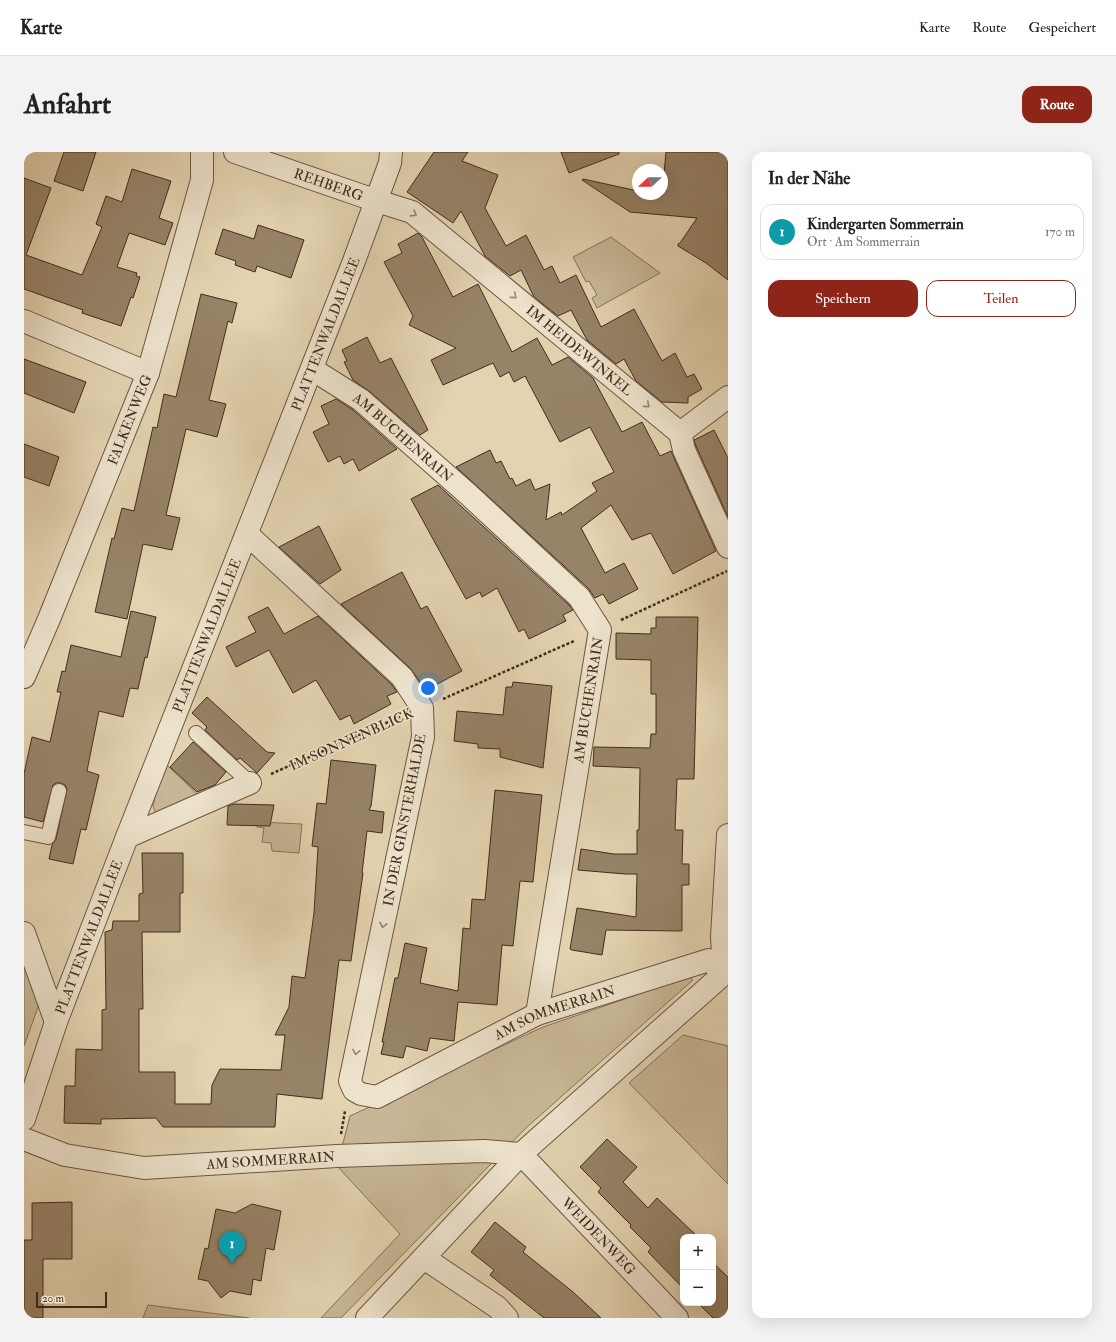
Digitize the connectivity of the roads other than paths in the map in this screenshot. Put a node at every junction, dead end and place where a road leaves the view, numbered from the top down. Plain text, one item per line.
1 (202, 152) edge
2 (235, 152) edge
3 (391, 152) edge
4 (377, 201) junction
5 (24, 321) edge
6 (312, 369) junction
7 (148, 373) junction
8 (728, 397) edge
9 (680, 433) junction
10 (247, 534) junction
11 (728, 547) edge
12 (24, 677) edge
13 (196, 733) dead end
14 (250, 783) joint
15 (59, 791) dead end
16 (24, 832) edge
17 (728, 835) edge
18 (126, 837) junction
19 (24, 933) edge
20 (726, 971) edge
21 (537, 1014) junction
22 (56, 1022) junction
23 (350, 1081) joint
24 (24, 1119) edge
25 (24, 1139) edge
26 (521, 1154) junction
27 (424, 1258) junction
28 (367, 1318) edge
29 (507, 1318) edge
30 (677, 1318) edge

1 - 7 street, FALKENWEG
2 - 4 street, REHBERG
3 - 4 street, PLATTENWALDALLEE
4 - 6 street, PLATTENWALDALLEE
4 -> 9 street, IM HEIDEWINKEL
5 - 7 street
6 - 10 street, PLATTENWALDALLEE
6 - 21 street, AM BUCHENRAIN
7 - 12 street, FALKENWEG
8 - 9 street
9 - 11 street
10 - 18 street, PLATTENWALDALLEE
10 -> 23 street, IN DER GINSTERHALDE
13 - 14 lane
14 - 18 street
15 - 16 lane
17 - 20 street
18 - 22 street, PLATTENWALDALLEE
19 - 22 street
20 - 21 street, AM SOMMERRAIN
20 - 26 street
21 - 23 street, AM SOMMERRAIN
22 - 24 street, PLATTENWALDALLEE
25 - 26 street, AM SOMMERRAIN
26 - 27 street
26 - 30 street, WEIDENWEG
27 - 28 street
27 - 29 street

